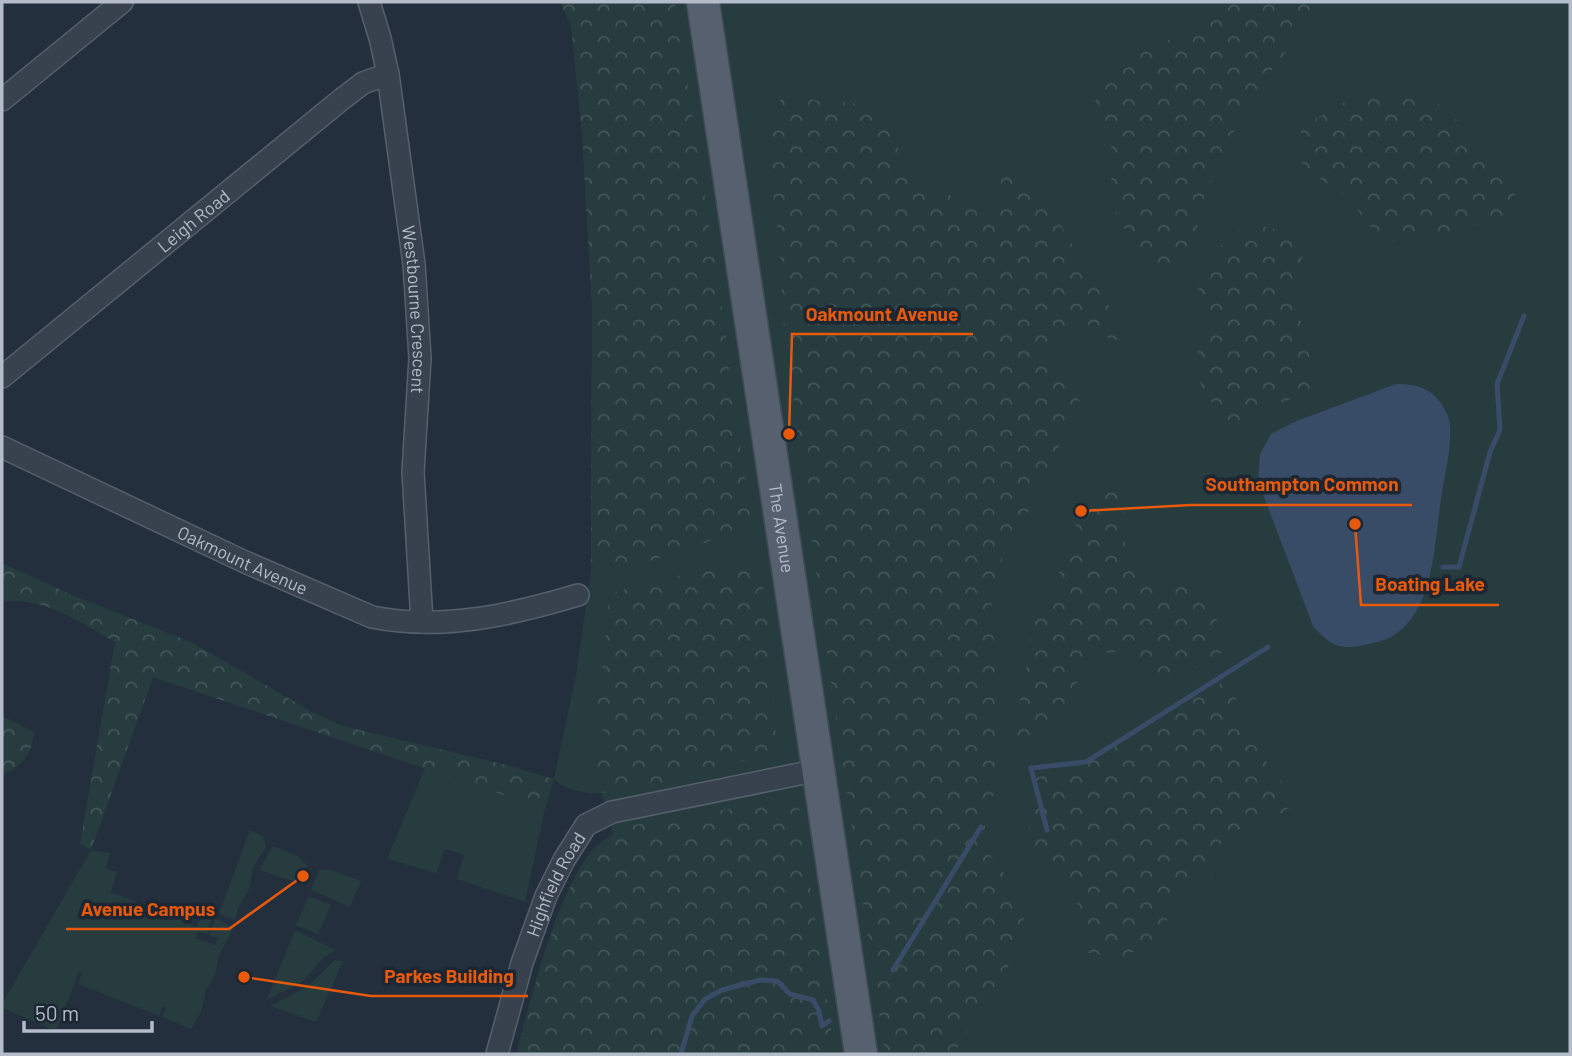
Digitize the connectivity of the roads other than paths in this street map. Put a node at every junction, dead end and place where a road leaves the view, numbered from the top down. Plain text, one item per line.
1 (122, 2) edge
2 (369, 2) edge
3 (703, 2) edge
4 (388, 74) junction
5 (2, 100) edge
6 (2, 377) edge
7 (2, 447) edge
8 (578, 595) dead end
9 (422, 622) junction
10 (820, 771) junction
11 (498, 1054) edge
12 (861, 1054) edge

1 - 5 street
2 - 4 street, Westbourne Crescent
3 - 10 main road, The Avenue
4 - 6 street, Leigh Road
4 - 9 street, Westbourne Crescent
7 - 9 street, Oakmount Avenue
8 - 9 street, Oakmount Avenue
10 - 11 street, Highfield Road
10 - 12 main road, The Avenue

